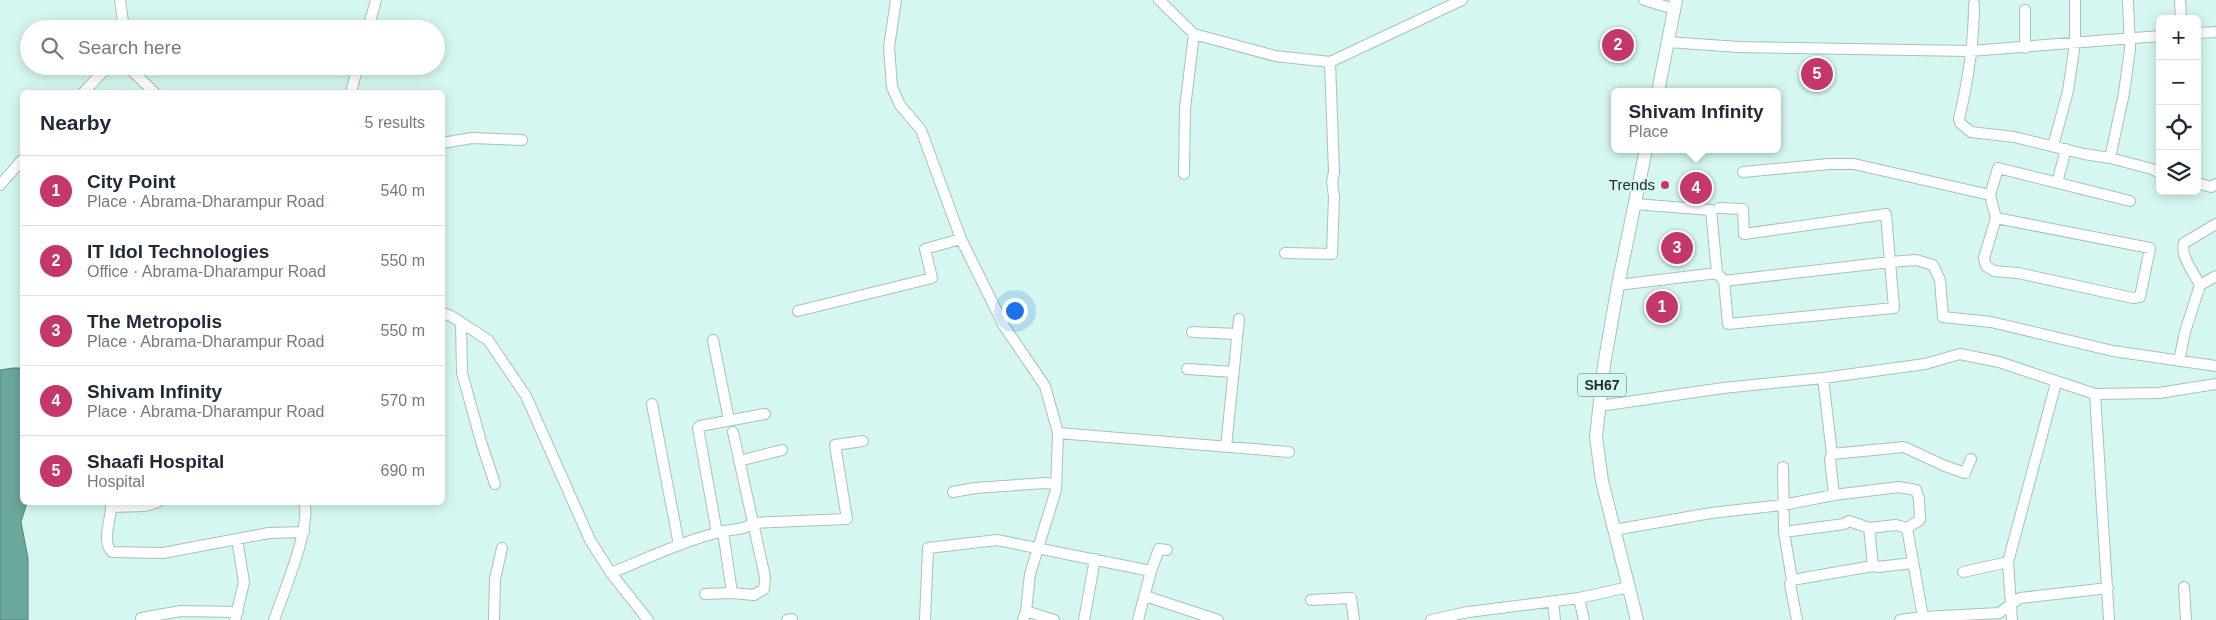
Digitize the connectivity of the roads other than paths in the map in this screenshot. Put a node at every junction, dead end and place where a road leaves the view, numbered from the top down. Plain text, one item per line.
1 (120, 0) edge
2 (376, 0) edge
3 (896, 0) edge
4 (1159, 0) edge
5 (1462, 0) edge
6 (1644, 0) edge
7 (2075, 0) edge
8 (2128, 0) edge
9 (2180, 0) edge
10 (1675, 4) edge
11 (1974, 4) dead end
12 (2025, 10) dead end
13 (2180, 15) edge
14 (123, 20) edge
15 (370, 20) edge
16 (2216, 32) edge
17 (1194, 34) junction
18 (2201, 34) edge
19 (2156, 36) edge
20 (2129, 39) junction
21 (1667, 42) junction
22 (2075, 43) junction
23 (2025, 48) junction
24 (1970, 51) junction
25 (1330, 62) junction
26 (100, 75) edge
27 (136, 75) edge
28 (356, 75) edge
29 (1659, 88) edge
30 (86, 90) edge
31 (152, 90) edge
32 (352, 90) edge
33 (522, 140) dead end
34 (445, 142) edge
35 (2053, 146) junction
36 (2066, 149) junction
37 (1645, 153) edge
38 (2110, 158) junction
39 (20, 162) edge
40 (2156, 170) edge
41 (1744, 172) dead end
42 (1184, 174) dead end
43 (2057, 183) junction
44 (2201, 184) edge
45 (2216, 184) edge
46 (0, 185) edge
47 (1990, 195) junction
48 (2130, 201) dead end
49 (1635, 204) junction
50 (1719, 208) dead end
51 (1996, 218) junction
52 (2216, 224) edge
53 (961, 239) junction
54 (1285, 253) dead end
55 (1890, 262) junction
56 (2216, 276) edge
57 (1721, 277) junction
58 (2200, 284) junction
59 (1618, 285) junction
60 (798, 311) dead end
61 (445, 314) edge
62 (1239, 319) dead end
63 (461, 323) junction
64 (1192, 332) dead end
65 (1237, 334) junction
66 (713, 340) dead end
67 (2179, 361) junction
68 (2216, 366) edge
69 (1187, 370) dead end
70 (1233, 372) junction
71 (1823, 378) junction
72 (2056, 383) junction
73 (2216, 384) edge
74 (2095, 394) junction
75 (652, 404) dead end
76 (1600, 406) junction
77 (765, 414) dead end
78 (729, 420) junction
79 (733, 432) dead end
80 (1058, 433) junction
81 (863, 441) dead end
82 (1226, 447) junction
83 (782, 450) dead end
84 (1289, 452) dead end
85 (1832, 454) junction
86 (1971, 459) dead end
87 (740, 461) junction
88 (1783, 467) dead end
89 (495, 484) dead end
90 (1055, 484) junction
91 (953, 492) dead end
92 (1834, 495) junction
93 (111, 505) edge
94 (148, 505) edge
95 (305, 505) edge
96 (1783, 505) junction
97 (753, 523) junction
98 (1869, 528) junction
99 (1907, 528) junction
100 (1614, 530) junction
101 (304, 532) junction
102 (720, 532) junction
103 (1784, 532) junction
104 (237, 539) junction
105 (679, 545) junction
106 (502, 548) dead end
107 (1037, 548) junction
108 (1167, 550) dead end
109 (1095, 559) junction
110 (2008, 562) junction
111 (1912, 563) junction
112 (1873, 566) junction
113 (1151, 571) junction
114 (1963, 572) dead end
115 (611, 573) junction
116 (1792, 580) junction
117 (1629, 587) junction
118 (2184, 587) dead end
119 (2108, 588) junction
120 (732, 593) junction
121 (705, 594) dead end
122 (1145, 596) junction
123 (1579, 598) junction
124 (1311, 600) dead end
125 (1553, 602) junction
126 (2011, 606) junction
127 (1025, 615) edge
128 (236, 616) edge
129 (1923, 617) junction
130 (141, 618) dead end
131 (274, 620) edge
132 (494, 620) edge
133 (648, 620) edge
134 (925, 620) edge
135 (1054, 620) edge
136 (1084, 620) edge
137 (1138, 620) edge
138 (1218, 620) edge
139 (1354, 620) edge
140 (1431, 620) edge
141 (1555, 620) edge
142 (1584, 620) edge
143 (1637, 620) edge
144 (1797, 620) edge
145 (1900, 620) edge
146 (2012, 620) edge
147 (2109, 620) edge
148 (2186, 620) edge

1 - 14 street
2 - 15 street
3 - 53 street
4 - 17 street
5 - 25 street
6 - 10 street
7 - 22 street
8 - 20 street
9 - 13 street
10 - 21 main road
11 - 24 street
12 - 23 street
16 - 18 street
17 - 25 street
17 - 42 street
19 - 20 street
20 - 22 street
20 - 38 street
21 - 24 street
21 - 29 main road
22 - 23 street
22 - 35 street
23 - 24 street
24 - 35 street
25 - 54 street
26 - 30 street
27 - 31 street
28 - 32 street
33 - 34 street
35 - 36 street
36 - 38 street
36 - 43 street
37 - 49 main road, SH67
38 - 40 street
39 - 46 street
41 - 47 street
43 - 47 street
43 - 48 street
44 - 45 street
47 - 51 street
49 - 57 street
49 - 59 main road, SH67
50 - 55 street
51 - 51 street
52 - 58 street
53 - 60 street
53 - 80 street
55 - 57 street
55 - 57 street
55 - 67 street
56 - 58 street
57 - 59 street
58 - 67 street
59 - 76 main road, SH67
61 - 63 street
62 - 65 street
63 - 89 street
63 - 115 street
64 - 65 street
65 - 70 street
66 - 78 street
67 - 68 street
69 - 70 street
70 - 82 street
71 - 72 street
71 - 76 street
71 - 85 street
72 - 74 street
72 - 110 street
73 - 74 street
74 - 119 street
75 - 105 street
76 - 100 main road, SH67
77 - 78 street
78 - 102 street
79 - 87 street
80 - 82 street
80 - 90 street
81 - 97 street
82 - 84 street
83 - 87 street
85 - 86 street
85 - 92 street
87 - 97 street
88 - 96 street
90 - 91 street
90 - 107 street
92 - 96 street
92 - 99 street
93 - 94 street
93 - 104 street
95 - 101 street
96 - 100 street
96 - 103 street
97 - 102 street
97 - 120 street
98 - 99 street
98 - 103 street
98 - 112 street
99 - 111 street
100 - 117 main road, SH67
101 - 104 street
101 - 131 street
102 - 105 street
102 - 120 street
103 - 116 street
104 - 128 street
105 - 115 street
106 - 132 street
107 - 109 street
107 - 127 street
107 - 134 street
108 - 113 street
109 - 113 street
109 - 136 street
110 - 114 street
110 - 126 street
111 - 112 street
111 - 129 street
112 - 116 street
113 - 122 street
115 - 133 street
116 - 144 street
117 - 123 street
117 - 143 main road, SH67
118 - 148 street
119 - 126 street
119 - 147 street
120 - 121 street
122 - 137 street
122 - 138 street
123 - 125 street
123 - 142 street
124 - 139 street
125 - 140 street
125 - 141 street
126 - 129 street
126 - 146 street
127 - 135 street
128 - 130 street
129 - 145 street

